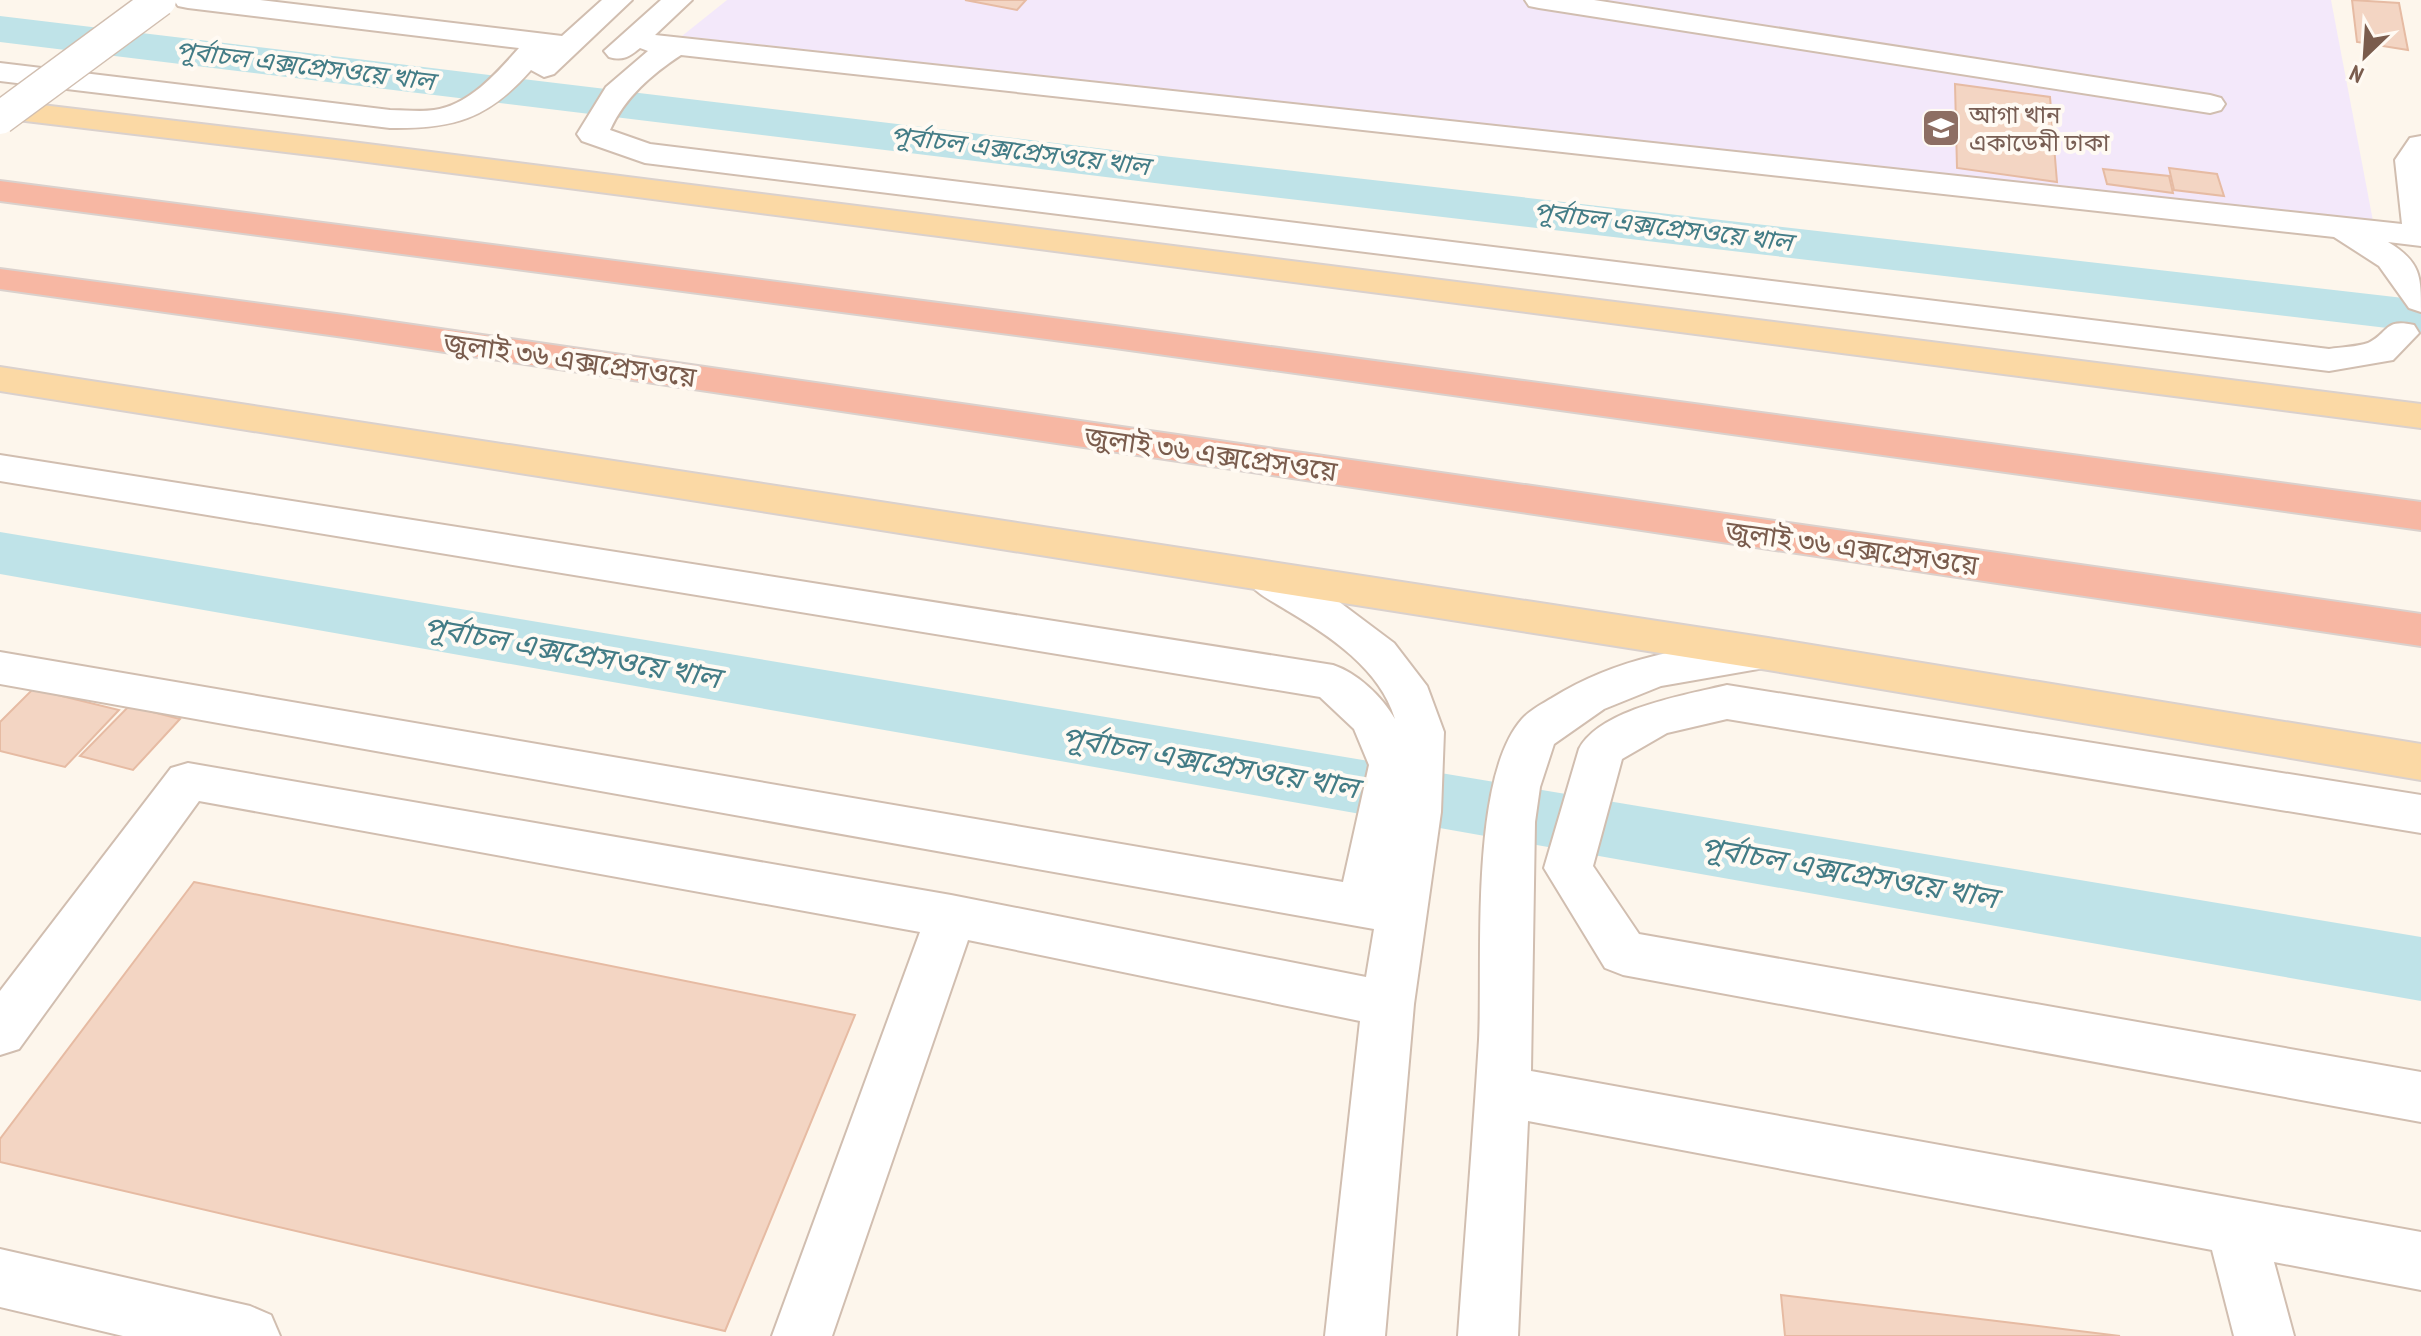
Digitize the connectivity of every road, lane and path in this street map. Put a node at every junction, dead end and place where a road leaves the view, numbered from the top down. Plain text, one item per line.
1 (161, 0) edge
2 (188, 0) edge
3 (618, 0) edge
4 (678, 0) edge
5 (1539, 0) edge
6 (243, 6) junction
7 (548, 49) junction
8 (628, 55) junction
9 (0, 72) edge
10 (2210, 104) dead end
11 (0, 109) edge
12 (479, 112) junction
13 (0, 118) edge
14 (583, 128) junction
15 (2421, 145) edge
16 (344, 150) junction
17 (0, 191) edge
18 (664, 193) junction
19 (2304, 224) junction
20 (2420, 236) edge
21 (2361, 247) junction
22 (0, 279) edge
23 (2421, 301) edge
24 (2401, 333) dead end
25 (0, 379) edge
26 (2421, 403) edge
27 (2374, 411) junction
28 (2421, 416) edge
29 (0, 468) edge
30 (2421, 516) edge
31 (1265, 577) junction
32 (2421, 630) edge
33 (1768, 654) junction
34 (0, 668) edge
35 (2421, 762) edge
36 (2421, 814) edge
37 (1382, 910) junction
38 (951, 916) junction
39 (1390, 991) junction
40 (0, 1032) edge
41 (1502, 1091) junction
42 (2421, 1097) edge
43 (2235, 1226) junction
44 (2421, 1261) edge
45 (1, 1280) edge
46 (250, 1336) edge
47 (802, 1336) edge
48 (1355, 1336) edge
49 (1488, 1336) edge
50 (2264, 1336) edge

1 - 6 street
1 - 13 street, bridge
2 - 6 street
3 - 7 street
4 - 8 street
5 - 10 street
6 - 7 street
7 - 12 street
7 - 12 street
8 - 14 street
8 - 19 street
9 - 12 street
11 - 16 main road
12 - 16 street
14 - 18 street
14 - 24 street
15 - 20 street
16 - 18 main road
17 - 30 highway
18 - 27 main road
19 - 21 street
19 - 21 street
20 - 21 street
21 - 23 street
22 - 32 highway, জুলাই ৩৬ এক্সপ্রেসওয়ে
25 - 31 main road
26 - 27 street
27 - 28 main road
29 - 37 street
31 - 33 main road
31 - 37 street
33 - 35 main road
33 - 41 street
34 - 37 street
36 - 42 street
37 - 39 street
38 - 39 street
38 - 40 street
38 - 47 street
39 - 48 street
41 - 43 street
41 - 49 street
43 - 44 street
43 - 50 street
45 - 46 street

